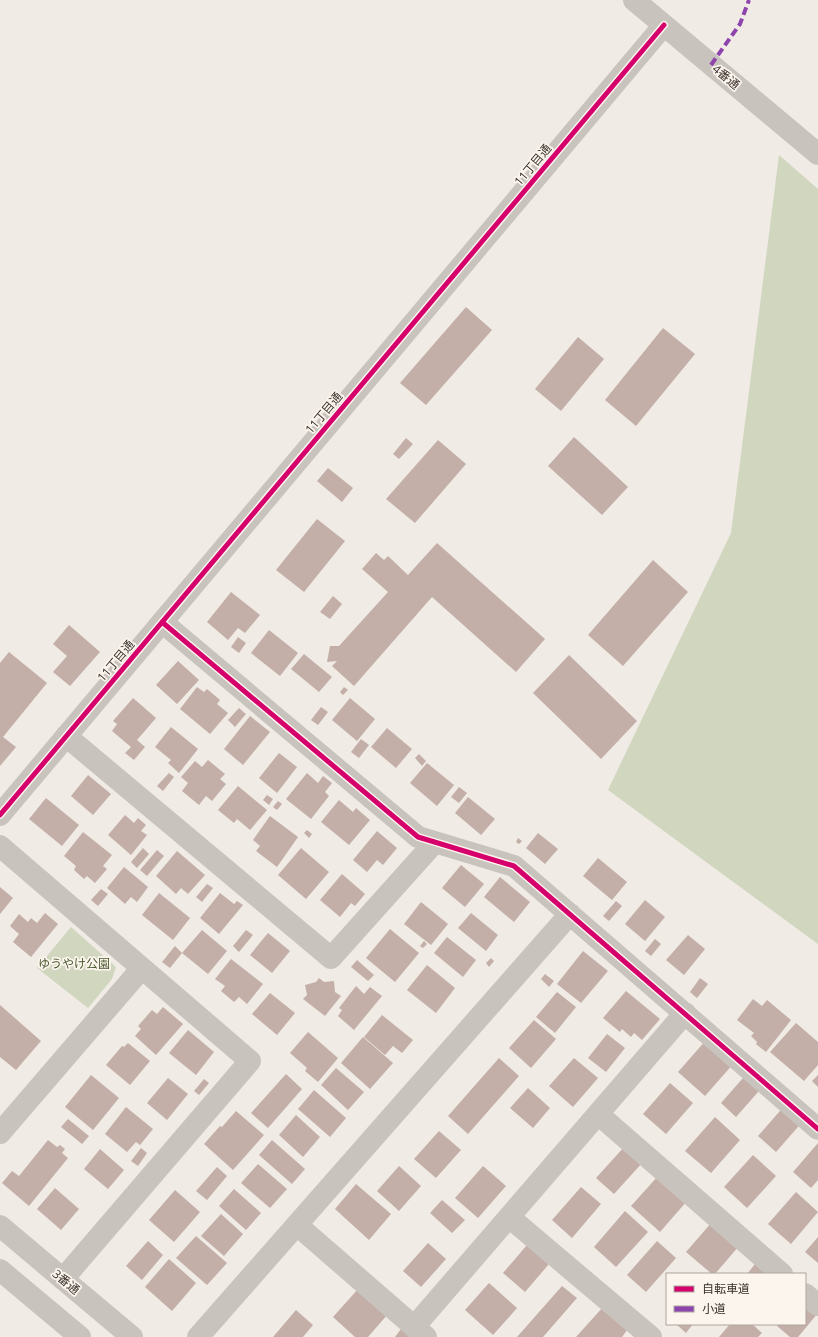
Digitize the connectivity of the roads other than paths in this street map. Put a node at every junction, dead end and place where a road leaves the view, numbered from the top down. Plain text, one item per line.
1 (634, 0) edge
2 (664, 25) junction
3 (818, 154) edge
4 (162, 622) junction
5 (66, 736) junction
6 (0, 814) edge
7 (435, 842) junction
8 (0, 846) edge
9 (570, 914) junction
10 (142, 968) junction
11 (685, 1013) junction
12 (598, 1114) junction
13 (818, 1129) edge
14 (0, 1133) edge
15 (509, 1217) junction
16 (297, 1225) junction
17 (0, 1226) edge
18 (0, 1270) edge
19 (781, 1273) edge
20 (63, 1279) junction
21 (806, 1295) edge
22 (818, 1305) edge
23 (420, 1332) edge
24 (80, 1337) edge
25 (132, 1337) edge
26 (198, 1337) edge
27 (651, 1337) edge

1 - 2 street, 4番通
2 - 3 street, 4番通
2 - 4 street, 11丁目通
4 - 5 street, 11丁目通
4 - 7 street
5 - 6 street, 11丁目通
5 - 7 street
7 - 9 street
8 - 10 street
9 - 11 street
9 - 16 street
10 - 14 street
10 - 20 street
11 - 12 street
11 - 13 street
12 - 15 street
12 - 19 street
15 - 23 street
15 - 27 street
16 - 23 street
16 - 26 street
17 - 20 street, 3番通
18 - 24 street
20 - 25 street, 3番通
21 - 22 street

